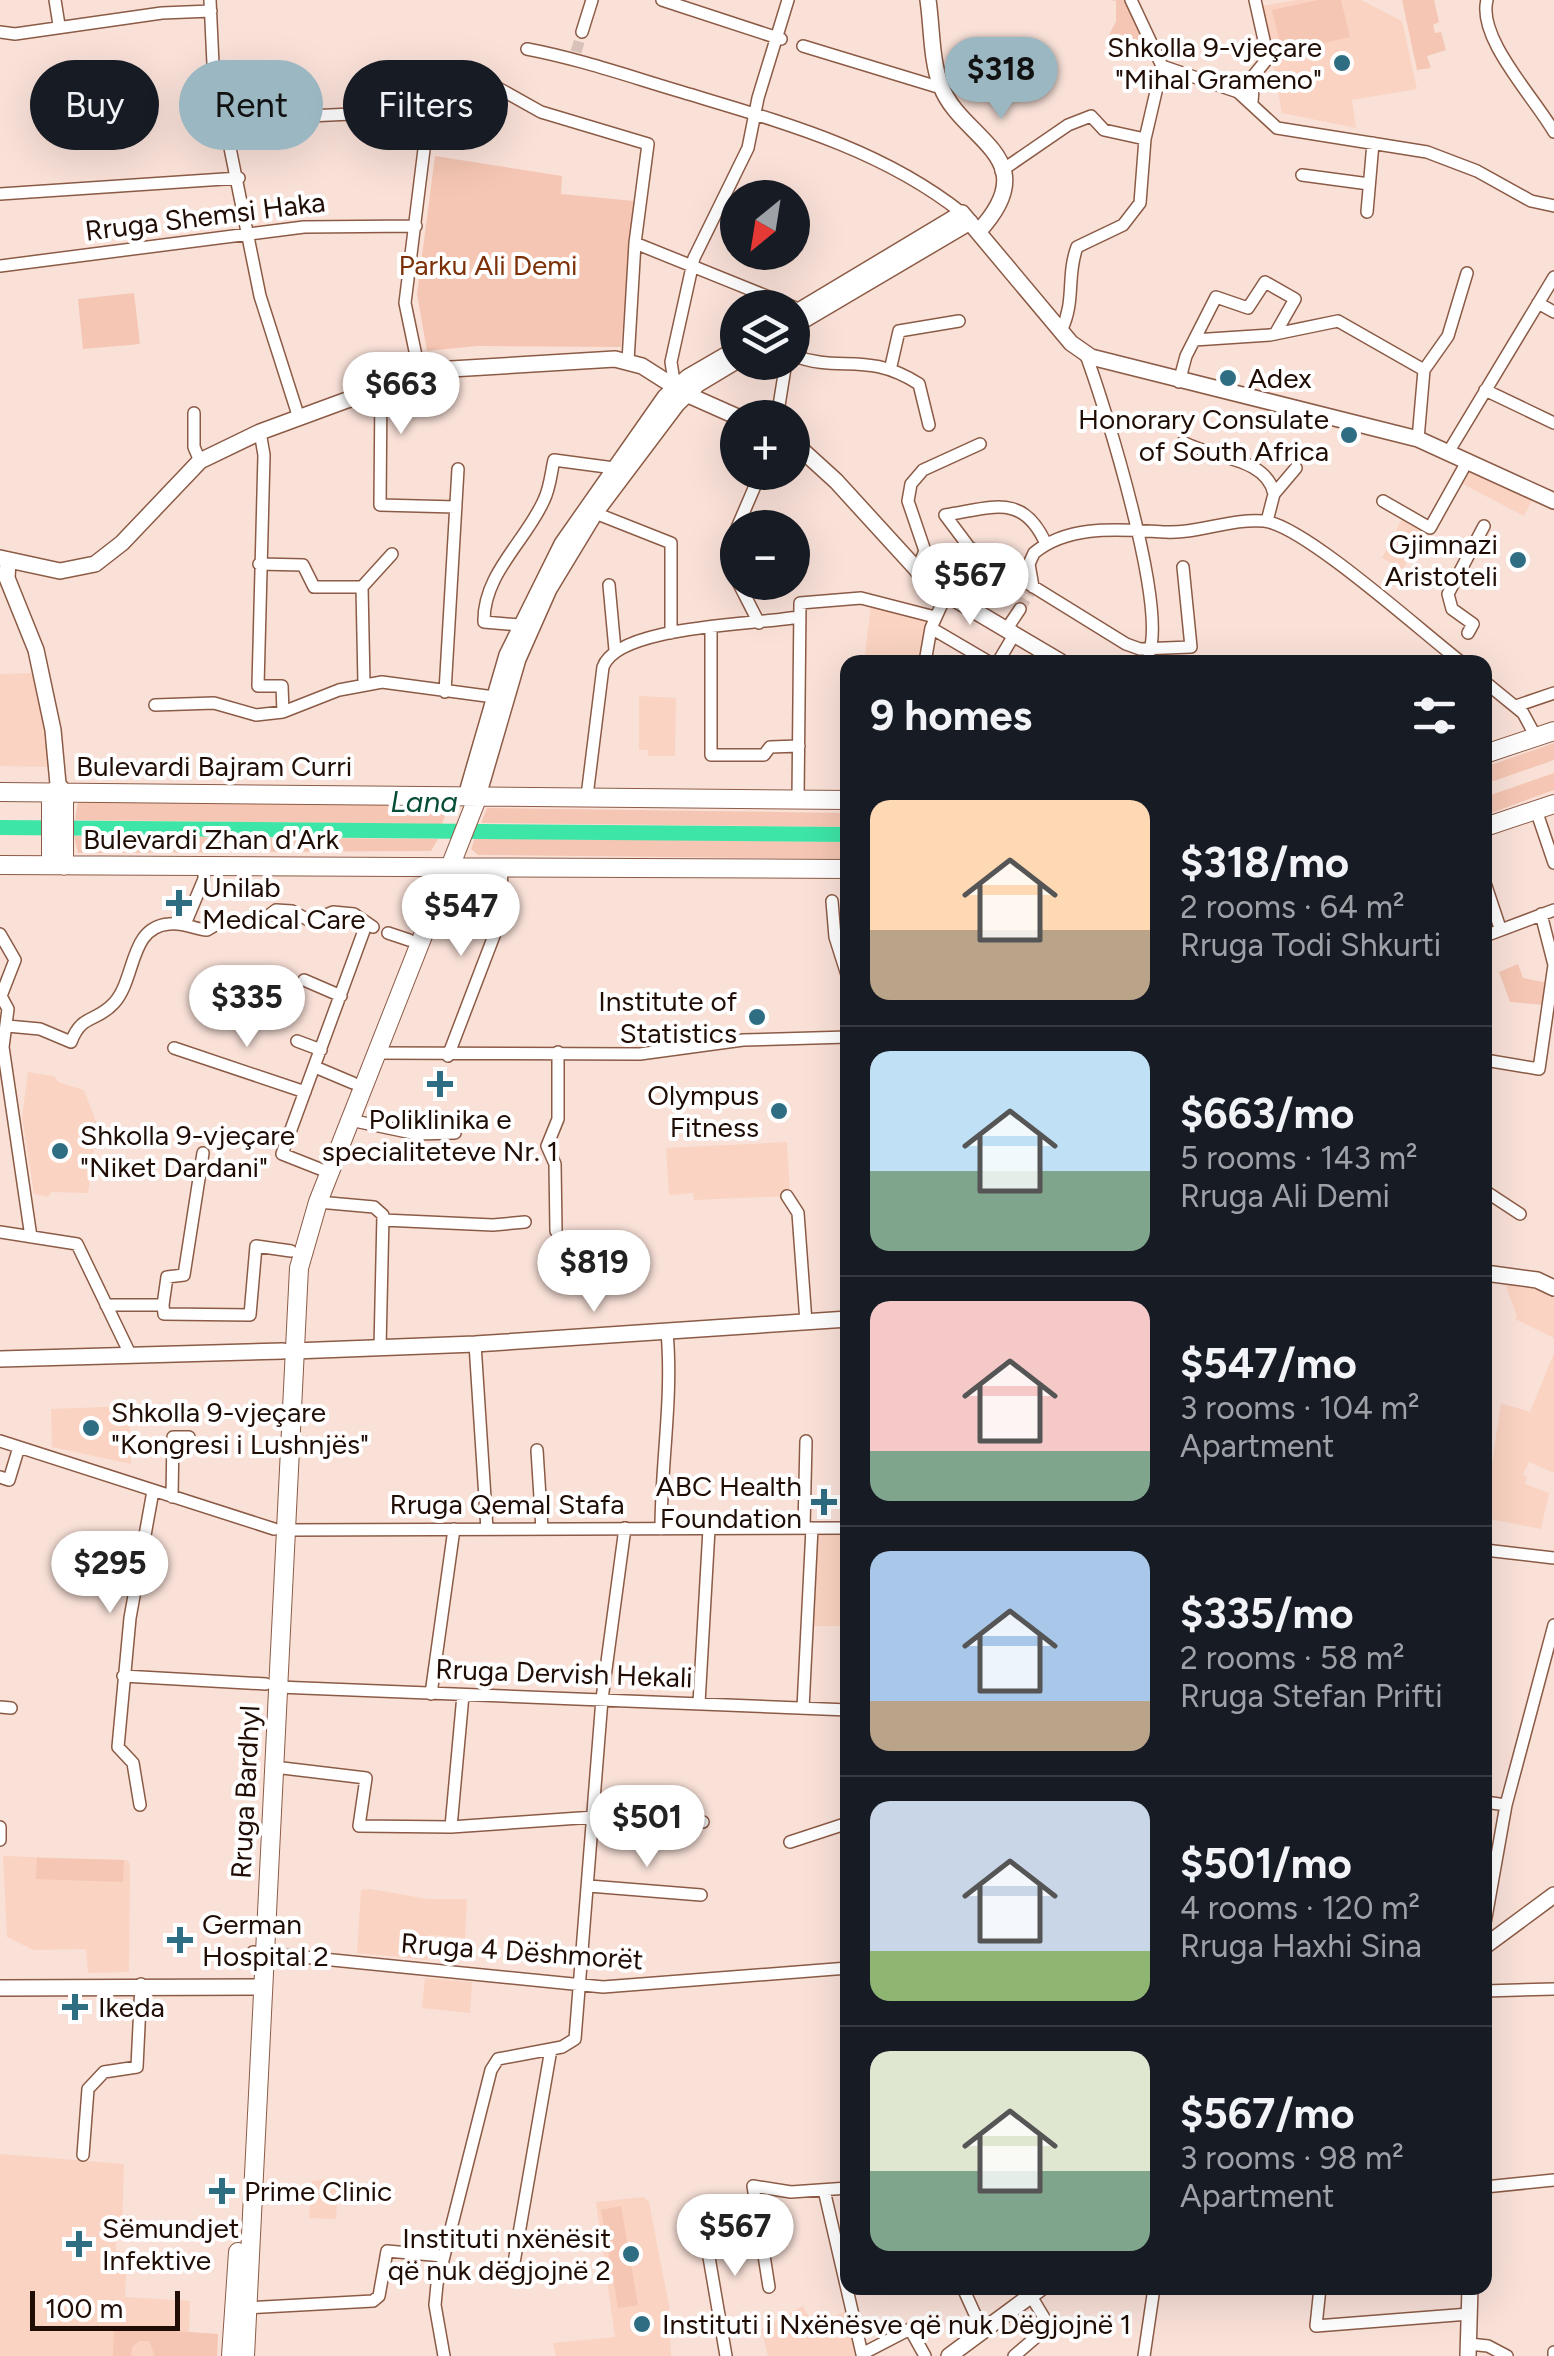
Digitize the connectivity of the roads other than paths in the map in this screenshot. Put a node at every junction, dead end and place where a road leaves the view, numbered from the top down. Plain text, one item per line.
1 (54, 0) edge
2 (156, 0) edge
3 (592, 0) edge
4 (662, 0) edge
5 (788, 0) edge
6 (928, 0) edge
7 (1131, 0) edge
8 (1255, 0) edge
9 (1487, 0) edge
10 (210, 6) edge
11 (162, 13) junction
12 (59, 25) junction
13 (0, 32) edge
14 (582, 32) tunnel mouth
15 (780, 38) junction
16 (803, 46) dead end
17 (527, 49) dead end
18 (214, 60) edge
19 (1162, 66) junction
20 (941, 88) junction
21 (508, 94) edge
22 (1252, 102) junction
23 (758, 115) junction
24 (323, 116) edge
25 (1554, 132) edge
26 (1145, 139) junction
27 (1373, 143) junction
28 (232, 150) edge
29 (1001, 171) junction
30 (1302, 174) dead end
31 (239, 178) junction
32 (1369, 184) junction
33 (0, 194) edge
34 (1554, 206) edge
35 (1367, 212) dead end
36 (970, 222) junction
37 (416, 226) junction
38 (248, 234) junction
39 (635, 243) junction
40 (0, 266) edge
41 (692, 266) junction
42 (1467, 273) dead end
43 (1554, 277) edge
44 (746, 290) edge
45 (1538, 303) junction
46 (810, 306) edge
47 (1554, 312) edge
48 (810, 316) edge
49 (959, 320) dead end
50 (1060, 331) junction
51 (1275, 334) junction
52 (1194, 340) junction
53 (1086, 355) junction
54 (628, 361) junction
55 (720, 361) edge
56 (810, 363) edge
57 (891, 366) junction
58 (720, 369) edge
59 (1424, 370) junction
60 (420, 376) junction
61 (1178, 382) junction
62 (380, 388) junction
63 (681, 390) junction
64 (1484, 390) junction
65 (720, 409) edge
66 (194, 413) dead end
67 (299, 418) junction
68 (929, 424) dead end
69 (1554, 424) edge
70 (260, 432) junction
71 (1418, 440) junction
72 (1183, 442) dead end
73 (980, 444) dead end
74 (1449, 451) junction
75 (810, 457) edge
76 (1468, 460) junction
77 (200, 461) junction
78 (614, 468) junction
79 (1296, 468) dead end
80 (458, 470) dead end
81 (1274, 494) junction
82 (1554, 501) edge
83 (1383, 502) dead end
84 (456, 507) junction
85 (596, 513) junction
86 (1267, 522) junction
87 (1484, 526) dead end
88 (1134, 528) junction
89 (1046, 544) junction
90 (392, 554) dead end
91 (4, 559) edge
92 (259, 564) junction
93 (1183, 567) dead end
94 (916, 572) junction
95 (609, 585) dead end
96 (362, 587) junction
97 (1031, 590) junction
98 (946, 595) junction
99 (747, 600) edge
100 (1020, 609) tunnel mouth
101 (798, 617) junction
102 (933, 623) junction
103 (519, 624) junction
104 (759, 624) junction
105 (711, 630) junction
106 (1010, 633) junction
107 (671, 634) junction
108 (1150, 651) junction
109 (610, 655) junction
110 (926, 655) edge
111 (979, 655) edge
112 (1001, 655) edge
113 (1049, 655) edge
114 (1451, 655) edge
115 (1459, 655) edge
116 (364, 684) junction
117 (1492, 687) edge
118 (444, 692) junction
119 (1554, 693) edge
120 (494, 697) junction
121 (155, 705) dead end
122 (1516, 706) junction
123 (283, 712) junction
124 (1545, 734) edge
125 (799, 746) junction
126 (1492, 752) edge
127 (0, 792) edge
128 (58, 795) junction
129 (588, 796) junction
130 (798, 799) junction
131 (840, 800) edge
132 (469, 803) junction
133 (1554, 804) edge
134 (1536, 810) junction
135 (1492, 825) edge
136 (57, 858) junction
137 (1554, 863) edge
138 (0, 864) edge
139 (204, 866) junction
140 (444, 867) junction
141 (502, 868) junction
142 (840, 869) edge
143 (832, 901) dead end
144 (1492, 904) edge
145 (1554, 910) edge
146 (1540, 914) junction
147 (185, 924) junction
148 (1500, 928) junction
149 (1492, 932) edge
150 (388, 933) dead end
151 (0, 934) edge
152 (409, 940) junction
153 (840, 953) edge
154 (304, 980) dead end
155 (0, 996) edge
156 (342, 996) junction
157 (4, 1033) edge
158 (840, 1038) edge
159 (297, 1041) dead end
160 (174, 1048) dead end
161 (320, 1050) junction
162 (377, 1052) junction
163 (558, 1052) junction
164 (448, 1056) junction
165 (1492, 1061) edge
166 (315, 1068) junction
167 (354, 1082) junction
168 (305, 1092) junction
169 (6, 1101) edge
170 (350, 1120) junction
171 (455, 1133) dead end
172 (203, 1153) dead end
173 (320, 1169) junction
174 (787, 1196) dead end
175 (1492, 1196) edge
176 (318, 1202) junction
177 (1520, 1214) dead end
178 (383, 1220) junction
179 (525, 1222) dead end
180 (0, 1232) edge
181 (556, 1232) dead end
182 (32, 1237) junction
183 (292, 1251) junction
184 (1492, 1275) edge
185 (1554, 1288) edge
186 (163, 1304) junction
187 (106, 1305) junction
188 (840, 1320) edge
189 (806, 1322) junction
190 (667, 1332) junction
191 (475, 1344) junction
192 (380, 1348) junction
193 (288, 1351) junction
194 (131, 1356) junction
195 (0, 1358) edge
196 (188, 1437) dead end
197 (0, 1441) edge
198 (806, 1441) dead end
199 (19, 1447) junction
200 (537, 1450) dead end
201 (0, 1477) edge
202 (153, 1491) junction
203 (172, 1497) junction
204 (626, 1528) junction
205 (709, 1528) junction
206 (808, 1528) junction
207 (840, 1528) edge
208 (280, 1529) junction
209 (454, 1529) junction
210 (486, 1529) junction
211 (542, 1529) junction
212 (662, 1529) junction
213 (1492, 1551) edge
214 (1554, 1558) edge
215 (1554, 1626) edge
216 (124, 1676) junction
217 (272, 1685) junction
218 (431, 1694) junction
219 (463, 1695) junction
220 (602, 1699) junction
221 (699, 1703) junction
222 (803, 1708) junction
223 (840, 1710) edge
224 (274, 1766) junction
225 (1492, 1803) edge
226 (140, 1805) dead end
227 (1506, 1806) junction
228 (594, 1817) junction
229 (702, 1822) dead end
230 (840, 1826) edge
231 (0, 1827) edge
232 (451, 1827) junction
233 (0, 1840) edge
234 (790, 1842) dead end
235 (1492, 1843) edge
236 (589, 1886) junction
237 (701, 1895) dead end
238 (1554, 1895) edge
239 (1492, 1941) edge
240 (259, 1952) junction
241 (840, 1969) edge
242 (141, 1984) junction
243 (580, 1985) junction
244 (257, 1986) junction
245 (0, 1988) edge
246 (1554, 1990) edge
247 (1492, 1991) edge
248 (551, 2049) junction
249 (83, 2155) dead end
250 (1554, 2180) edge
251 (1492, 2185) edge
252 (840, 2189) edge
253 (824, 2190) junction
254 (704, 2228) dead end
255 (443, 2256) junction
256 (840, 2259) edge
257 (512, 2274) dead end
258 (770, 2287) dead end
259 (848, 2295) edge
260 (966, 2295) edge
261 (1032, 2295) edge
262 (1037, 2295) edge
263 (1153, 2295) edge
264 (1319, 2295) edge
265 (1470, 2295) edge
266 (248, 2308) junction
267 (1470, 2314) junction
268 (983, 2332) junction
269 (1468, 2350) edge
270 (231, 2356) edge
271 (245, 2356) edge
272 (444, 2356) edge
273 (726, 2356) edge
274 (925, 2356) edge
275 (949, 2356) edge
276 (1014, 2356) edge
277 (1144, 2356) edge
278 (1507, 2356) edge

1 - 12 street
2 - 11 street
3 - 14 street
4 - 15 street
5 - 15 street
6 - 20 main road
7 - 19 street
8 - 22 street
9 - 25 street
10 - 11 street
10 - 18 street
11 - 12 street
12 - 13 street
15 - 23 street
16 - 20 street
17 - 23 street
19 - 22 street
19 - 26 street
20 - 29 main road
21 - 39 street
22 - 27 street
23 - 36 street
23 - 41 street
24 - 37 street
26 - 29 street
26 - 50 street
27 - 32 street
27 - 34 street
28 - 31 street
29 - 36 main road
30 - 32 street
31 - 33 street
31 - 38 street
32 - 35 street
36 - 46 main road
36 - 48 main road
36 - 50 main road
37 - 38 street, Rruga Shemsi Haka
37 - 60 street
38 - 40 street, Rruga Shemsi Haka
38 - 67 street
39 - 41 street
39 - 54 street
41 - 44 street
41 - 63 street
42 - 59 street
43 - 45 street
45 - 47 street
45 - 64 street
49 - 57 street
50 - 53 main road
51 - 52 street
51 - 52 street
51 - 59 street
52 - 61 street
53 - 61 main road
53 - 88 street
54 - 60 main road
54 - 63 main road
55 - 63 main road
56 - 57 street
57 - 68 street
58 - 63 main road
59 - 71 street
60 - 62 main road
61 - 71 main road
62 - 67 main road
62 - 84 street
63 - 65 main road
63 - 78 main road
63 - 85 main road
64 - 69 street
64 - 74 street
66 - 77 street
67 - 70 main road
70 - 77 main road
70 - 92 street
71 - 74 main road
72 - 81 street
73 - 94 street
74 - 76 main road
75 - 94 main road
76 - 82 main road
76 - 83 street
77 - 91 main road
78 - 103 main road
78 - 103 street
79 - 81 street
80 - 84 street
81 - 86 street
84 - 118 street
85 - 107 street
85 - 132 main road
86 - 88 street
86 - 114 street
87 - 115 street
88 - 89 street
88 - 108 street
89 - 97 street
89 - 97 street
90 - 96 street
91 - 128 main road
92 - 96 street
92 - 123 street
93 - 108 street
94 - 98 main road
95 - 109 street
96 - 116 street
97 - 108 street
98 - 102 street
98 - 106 main road
99 - 104 street
100 - 106 street
101 - 102 street
101 - 104 street
101 - 125 street
102 - 110 street
102 - 111 street
103 - 120 main road
104 - 105 street
105 - 107 street
105 - 125 street
106 - 112 street
106 - 113 main road
107 - 109 street
109 - 129 street
116 - 118 street
116 - 123 street
117 - 122 street
118 - 120 street
119 - 122 street
120 - 132 main road
121 - 123 street
122 - 124 street
124 - 126 main road
125 - 130 street
127 - 128 main road, Bulevardi Bajram Curri
128 - 132 main road, Bulevardi Bajram Curri
128 - 136 main road
129 - 130 main road, Bulevardi Bajram Curri
129 - 132 main road, Bulevardi Bajram Curri
130 - 131 main road, Bulevardi Bajram Curri
132 - 140 main road
133 - 134 main road
134 - 135 main road
134 - 137 street
136 - 138 main road, Bulevardi Zhan d'Ark
136 - 139 main road, Bulevardi Zhan d'Ark
139 - 140 main road, Bulevardi Zhan d'Ark
139 - 147 street
140 - 141 main road, Bulevardi Zhan d'Ark
140 - 152 main road
140 - 162 main road
141 - 142 main road, Bulevardi Zhan d'Ark
141 - 164 street
143 - 153 street
144 - 148 street
145 - 146 street
146 - 148 street
146 - 165 street
147 - 156 street
147 - 157 street
148 - 149 street
150 - 152 street
151 - 155 street
152 - 167 main road
154 - 156 street
155 - 157 street
156 - 161 street
157 - 169 street
158 - 163 street
159 - 161 street
160 - 168 street
161 - 166 street
162 - 164 street
162 - 170 main road
163 - 164 street
163 - 181 street
166 - 167 street
166 - 168 street
167 - 173 main road
168 - 173 street
169 - 182 street
170 - 171 street
170 - 176 main road
172 - 186 street
173 - 183 main road
174 - 189 street
175 - 177 street
176 - 178 street
176 - 193 main road
178 - 179 street
178 - 192 street
180 - 182 street
182 - 187 street
183 - 186 street
183 - 193 main road
184 - 185 main road
186 - 187 street
187 - 194 street
188 - 189 main road
189 - 190 main road
190 - 191 main road
190 - 212 street
191 - 192 main road
191 - 210 street
192 - 193 main road
193 - 194 main road
193 - 208 main road, Rruga Bardhyl
194 - 195 main road
196 - 203 street
197 - 199 street, Rruga Qemal Stafa
198 - 206 street
199 - 201 street
199 - 202 street, Rruga Qemal Stafa
200 - 211 street
202 - 203 street, Rruga Qemal Stafa
202 - 216 street
203 - 208 street, Rruga Qemal Stafa
204 - 211 street, Rruga Qemal Stafa
204 - 212 street, Rruga Qemal Stafa
204 - 220 street
205 - 206 street, Rruga Qemal Stafa
205 - 212 street, Rruga Qemal Stafa
205 - 221 street
206 - 207 street, Rruga Qemal Stafa
206 - 222 street
208 - 209 street, Rruga Qemal Stafa
208 - 217 main road, Rruga Bardhyl
209 - 210 street, Rruga Qemal Stafa
209 - 218 street
210 - 211 street, Rruga Qemal Stafa
213 - 214 street
215 - 227 street
216 - 217 street, Rruga Dervish Hekali
216 - 226 street
217 - 218 street, Rruga Dervish Hekali
217 - 224 main road, Rruga Bardhyl
217 - 240 main road, Rruga Bardhyl
218 - 219 street, Rruga Dervish Hekali
219 - 220 street, Rruga Dervish Hekali
219 - 232 street
220 - 221 street, Rruga Dervish Hekali
220 - 228 street
221 - 222 street, Rruga Dervish Hekali
222 - 223 street, Rruga Dervish Hekali
224 - 232 street
224 - 240 main road, Rruga Bardhyl
225 - 227 street
227 - 235 street
228 - 229 street
228 - 232 street
228 - 236 street
230 - 234 street
231 - 233 street
236 - 237 street
236 - 243 street
238 - 239 main road
240 - 243 street, Rruga 4 Dëshmorët
240 - 244 main road, Rruga Bardhyl
241 - 243 street, Rruga 4 Dëshmorët
242 - 244 main road
242 - 245 main road
242 - 249 street
243 - 248 street
244 - 266 main road, Rruga Bardhyl
244 - 270 main road, Rruga Bardhyl
246 - 247 street
248 - 255 street
248 - 257 street
250 - 251 street
252 - 253 street
253 - 256 street
253 - 258 street
254 - 273 street
255 - 266 street
255 - 272 street
259 - 274 street
260 - 268 street
261 - 268 main road
262 - 276 street
263 - 277 street
264 - 267 street
265 - 267 main road
266 - 271 main road, Rruga Bardhyl
267 - 269 main road
268 - 275 main road
269 - 278 street

